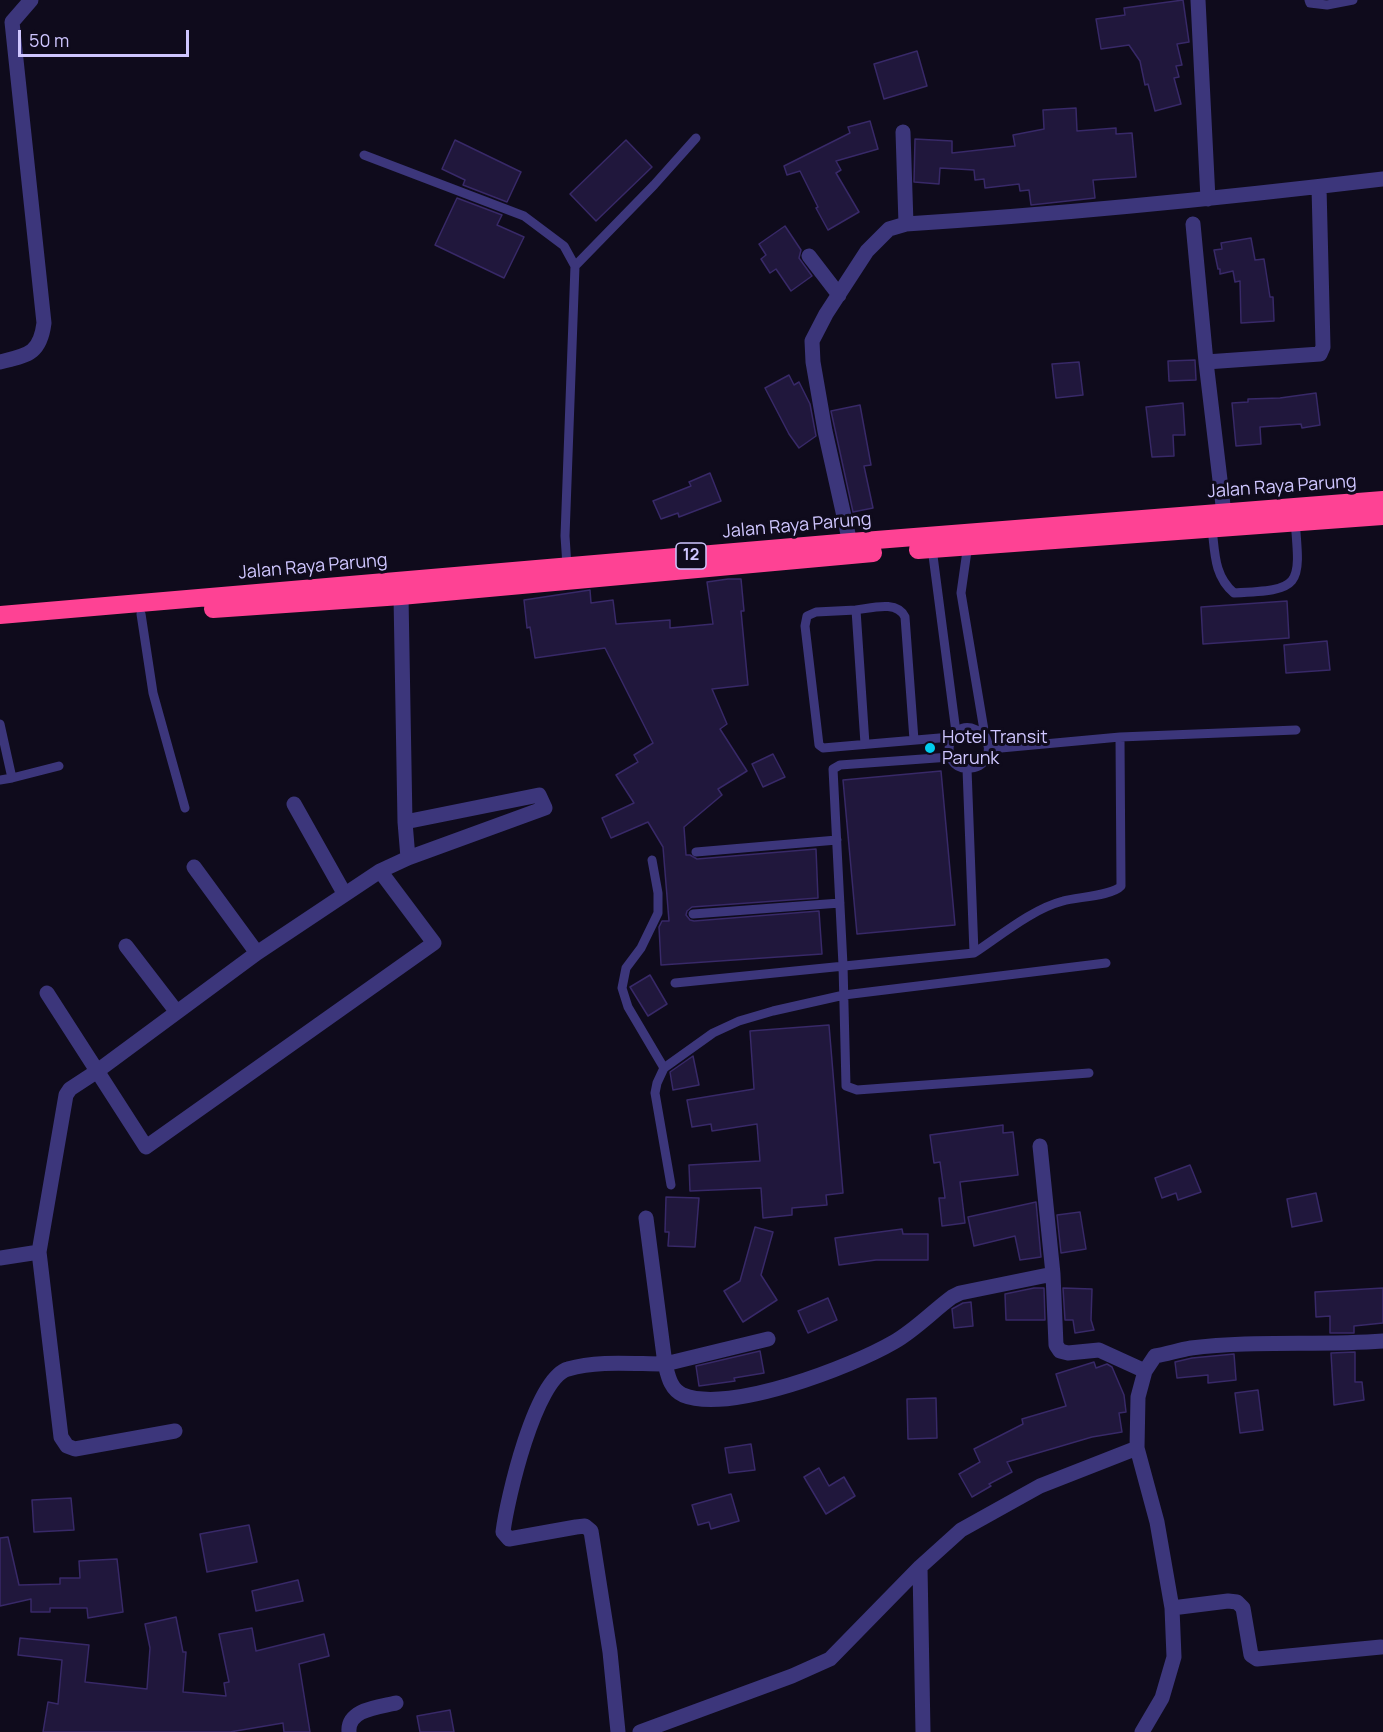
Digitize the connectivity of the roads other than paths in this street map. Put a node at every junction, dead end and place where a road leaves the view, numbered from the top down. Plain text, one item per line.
1 (32, 0) edge
2 (1198, 0) edge
3 (1309, 0) edge
4 (1353, 0) edge
5 (903, 132) dead end
6 (696, 138) dead end
7 (364, 155) dead end
8 (1383, 179) edge
9 (1383, 184) edge
10 (1319, 186) junction
11 (1208, 199) junction
12 (906, 224) junction
13 (1193, 224) dead end
14 (809, 256) dead end
15 (575, 266) junction
16 (839, 295) junction
17 (0, 362) edge
18 (1206, 362) junction
19 (1383, 500) edge
20 (1295, 515) junction
21 (1383, 516) edge
22 (1221, 522) junction
23 (968, 540) junction
24 (932, 543) junction
25 (852, 549) junction
26 (567, 566) junction
27 (401, 596) junction
28 (856, 610) junction
29 (141, 614) junction
30 (0, 615) edge
31 (0, 624) edge
32 (0, 724) edge
33 (1296, 730) dead end
34 (954, 734) junction
35 (986, 736) junction
36 (1119, 737) junction
37 (914, 740) junction
38 (865, 744) junction
39 (990, 749) junction
40 (950, 757) junction
41 (59, 766) dead end
42 (967, 769) junction
43 (12, 778) junction
44 (0, 780) edge
45 (294, 804) dead end
46 (185, 808) dead end
47 (405, 822) junction
48 (837, 840) junction
49 (696, 852) dead end
50 (408, 858) junction
51 (652, 860) dead end
52 (194, 867) dead end
53 (380, 871) junction
54 (344, 893) junction
55 (840, 903) junction
56 (693, 914) dead end
57 (126, 946) dead end
58 (257, 953) junction
59 (974, 953) junction
60 (1106, 963) dead end
61 (843, 964) junction
62 (675, 982) dead end
63 (47, 993) dead end
64 (844, 995) junction
65 (176, 1011) junction
66 (664, 1068) junction
67 (96, 1072) junction
68 (1089, 1073) dead end
69 (1040, 1146) dead end
70 (671, 1185) dead end
71 (646, 1218) dead end
72 (39, 1252) junction
73 (0, 1258) edge
74 (1053, 1274) junction
75 (768, 1339) dead end
76 (1383, 1341) edge
77 (665, 1364) junction
78 (1145, 1371) junction
79 (175, 1431) dead end
80 (1137, 1448) junction
81 (920, 1567) junction
82 (1172, 1608) junction
83 (1381, 1647) dead end
84 (396, 1703) dead end
85 (349, 1732) edge
86 (618, 1732) edge
87 (640, 1732) edge
88 (923, 1732) edge
89 (1142, 1732) edge

1 - 17 street
2 - 11 street
3 - 4 lane
5 - 12 street
6 - 15 lane
7 - 15 lane
8 - 9 street
8 - 10 street
10 - 11 street
10 - 18 street
11 - 12 street
12 - 16 street
13 - 18 street
14 - 16 street
15 - 26 lane
16 - 25 street
18 - 22 street
19 - 20 highway, Jalan Raya Parung / 12
20 - 21 highway, Jalan Raya Parung / 12
20 - 22 highway, Jalan Raya Parung / 12
20 - 22 lane
22 - 23 highway, Jalan Raya Parung / 12
23 - 24 highway, Jalan Raya Parung / 12
23 - 35 lane
24 - 25 highway, Jalan Raya Parung / 12
24 - 34 lane
25 - 26 highway, Jalan Raya Parung / 12
25 - 27 highway, Jalan Raya Parung / 12
26 - 30 highway, Jalan Raya Parung / 12
27 - 29 highway, Jalan Raya Parung / 12
27 - 47 street
28 - 37 lane
28 - 38 lane
28 - 38 lane
29 - 31 highway, Jalan Raya Parung / 12
29 - 46 lane
32 - 43 lane
33 - 36 lane
34 - 35 lane
34 - 37 lane
34 - 40 lane
35 - 39 lane
36 - 39 lane
36 - 59 lane
37 - 38 lane
39 - 42 lane
40 - 42 lane
40 - 48 lane
41 - 43 lane
42 - 59 lane
43 - 44 lane
45 - 54 street
47 - 50 street
47 - 50 street
48 - 49 lane
48 - 55 lane
50 - 53 street
51 - 66 lane
52 - 58 street
53 - 54 street
53 - 67 street
54 - 58 street
55 - 56 lane
55 - 61 lane
57 - 65 street
58 - 65 street
59 - 61 lane
60 - 64 lane
61 - 62 lane
61 - 64 lane
63 - 67 street
64 - 66 lane
64 - 68 lane
65 - 67 street
66 - 70 lane
67 - 72 street
69 - 74 street
71 - 77 street
72 - 73 street
72 - 79 street
74 - 77 street
74 - 78 street
75 - 77 street
76 - 78 street
77 - 86 street
78 - 80 street
80 - 81 street
80 - 82 street
81 - 87 street
81 - 88 street
82 - 83 street
82 - 89 street
84 - 85 street

